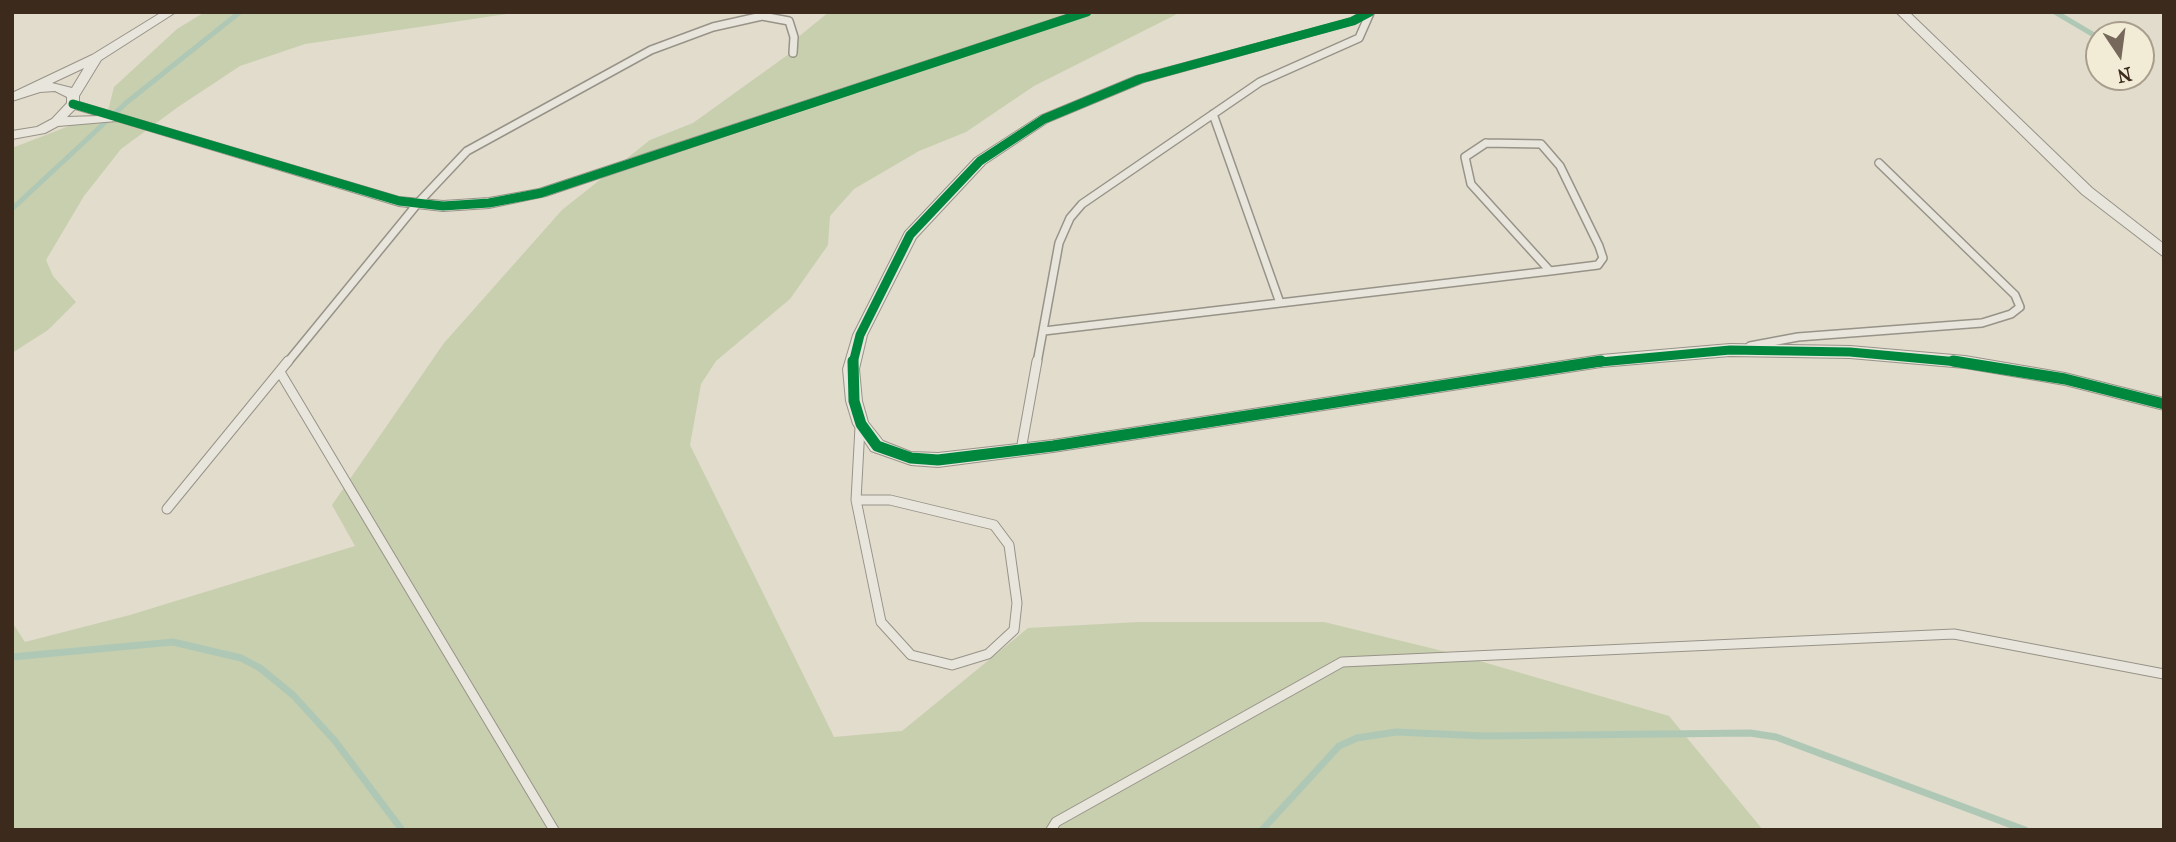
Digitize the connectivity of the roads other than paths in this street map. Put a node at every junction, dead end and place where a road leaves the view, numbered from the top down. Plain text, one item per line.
1 (170, 12) edge
2 (1087, 12) edge
3 (1370, 12) edge
4 (1902, 12) edge
5 (793, 53) dead end
6 (96, 58) junction
7 (17, 95) edge
8 (73, 100) junction
9 (1213, 114) junction
10 (118, 118) junction
11 (56, 122) junction
12 (16, 136) edge
13 (1879, 163) dead end
14 (418, 203) junction
15 (2164, 252) edge
16 (1550, 271) junction
17 (1280, 303) junction
18 (1044, 331) junction
19 (1730, 350) junction
20 (280, 372) junction
21 (2164, 404) edge
22 (861, 424) junction
23 (1021, 450) junction
24 (856, 500) junction
25 (167, 509) dead end
26 (2164, 674) edge
27 (554, 830) edge
28 (1051, 830) edge

1 - 6 street
2 - 14 street
3 - 9 lane
3 - 22 street
4 - 15 street
5 - 14 lane
6 - 7 street
6 - 8 street
7 - 8 street
8 - 10 street
8 - 11 street
9 - 17 lane
9 - 18 lane
10 - 11 street
10 - 14 street
11 - 12 street
13 - 19 lane
14 - 20 lane
16 - 16 lane
16 - 17 lane
17 - 18 lane
18 - 23 lane
19 - 21 street
19 - 23 street
20 - 25 lane
20 - 27 lane
22 - 23 street
22 - 24 lane
24 - 24 lane
26 - 28 lane

